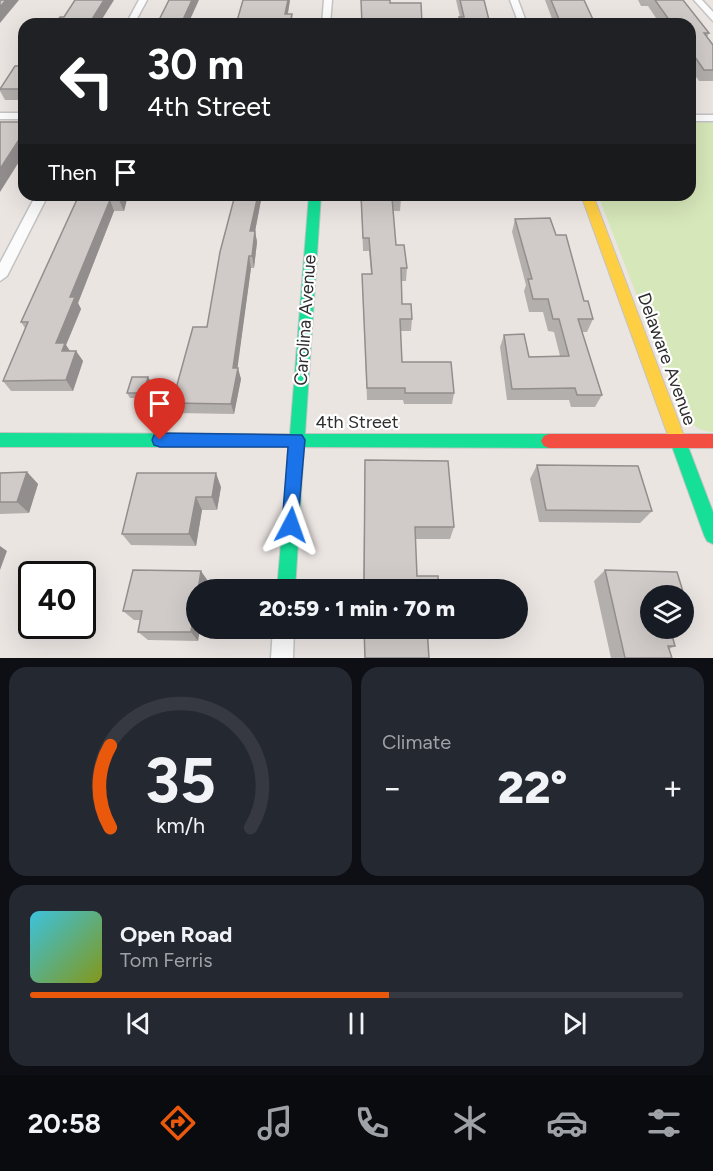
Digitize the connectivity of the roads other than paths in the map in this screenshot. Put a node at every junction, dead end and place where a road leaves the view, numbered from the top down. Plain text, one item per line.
1 (143, 0) edge
2 (328, 0) edge
3 (514, 0) edge
4 (698, 0) edge
5 (133, 18) edge
6 (326, 18) edge
7 (522, 18) edge
8 (713, 18) edge
9 (0, 116) edge
10 (18, 116) edge
11 (696, 118) edge
12 (713, 118) edge
13 (39, 201) edge
14 (315, 201) edge
15 (590, 201) edge
16 (0, 276) edge
17 (0, 440) edge
18 (297, 440) junction
19 (678, 441) junction
20 (713, 441) edge
21 (713, 535) edge
22 (287, 579) edge
23 (283, 639) edge
24 (282, 658) edge

1 - 5 street
2 - 6 street
3 - 7 street
4 - 8 street
9 - 10 street
11 - 12 street
13 - 16 street
14 - 18 street, Carolina Avenue
15 - 19 street, Delaware Avenue
17 - 18 street, 4th Street
18 - 19 street, 4th Street
18 - 22 street, Carolina Avenue
19 - 20 street, 4th Street
19 - 21 street, Delaware Avenue
23 - 24 street

